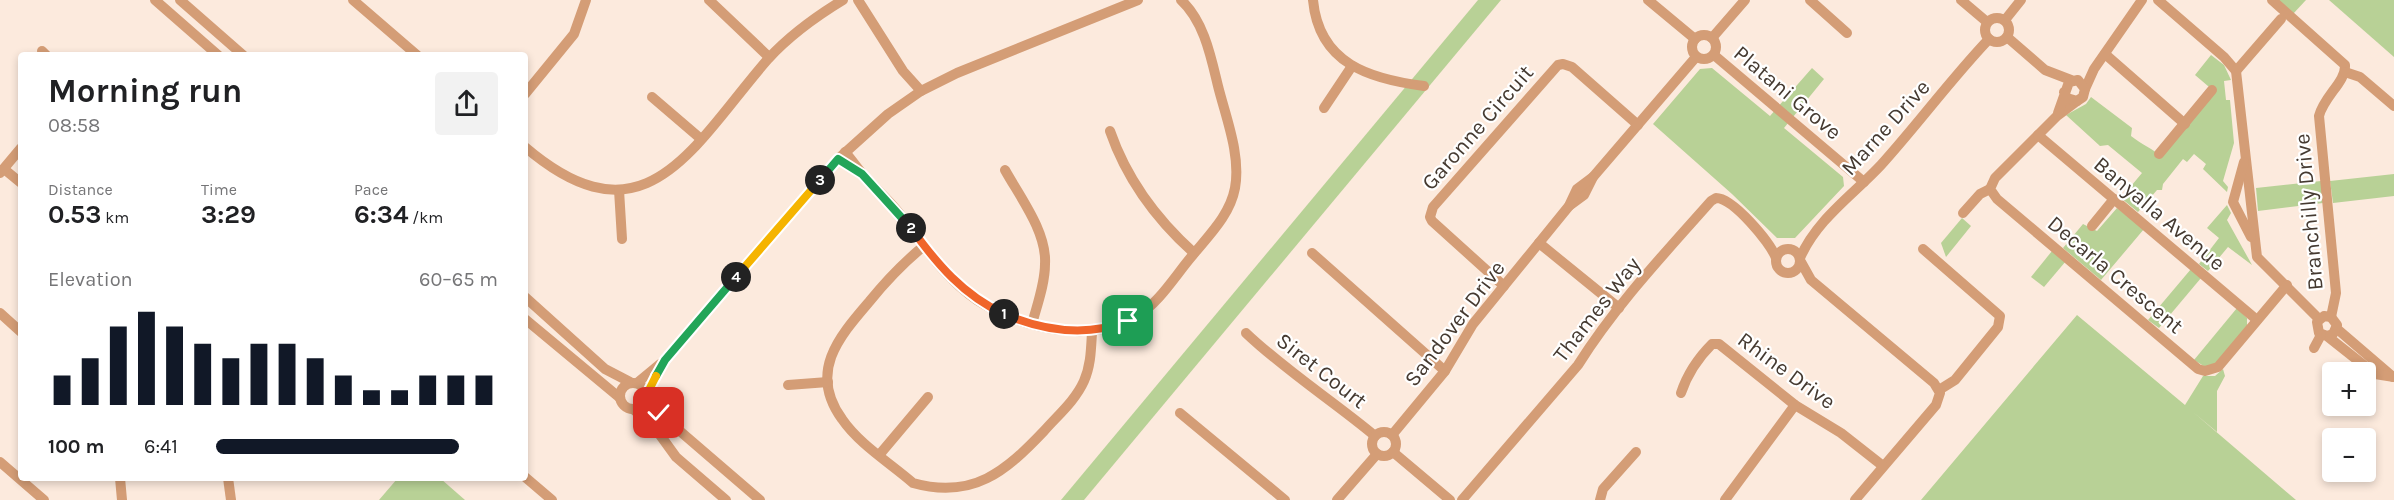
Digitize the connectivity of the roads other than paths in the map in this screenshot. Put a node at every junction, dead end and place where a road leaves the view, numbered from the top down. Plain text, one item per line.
1 (155, 0) edge
2 (180, 0) edge
3 (353, 0) edge
4 (586, 0) edge
5 (709, 0) edge
6 (843, 0) edge
7 (858, 0) edge
8 (1138, 0) edge
9 (1313, 0) edge
10 (1648, 0) edge
11 (1745, 0) edge
12 (1810, 0) edge
13 (1961, 0) edge
14 (2021, 0) edge
15 (2142, 0) edge
16 (2158, 0) edge
17 (2272, 0) edge
18 (1183, 2) edge
19 (2281, 19) dead end
20 (2005, 20) junction
21 (1987, 22) junction
22 (1846, 33) dead end
23 (2007, 37) junction
24 (1712, 38) junction
25 (1695, 39) junction
26 (1989, 39) junction
27 (214, 52) edge
28 (239, 52) edge
29 (413, 52) edge
30 (2105, 54) junction
31 (1714, 55) junction
32 (770, 57) junction
33 (1696, 57) junction
34 (1352, 66) junction
35 (2094, 69) junction
36 (2045, 70) junction
37 (2236, 71) junction
38 (2345, 72) junction
39 (2073, 80) junction
40 (1424, 86) dead end
41 (2085, 89) junction
42 (528, 90) edge
43 (2212, 90) dead end
44 (2064, 91) junction
45 (917, 94) junction
46 (652, 97) dead end
47 (2077, 101) junction
48 (2394, 106) edge
49 (1324, 108) dead end
50 (2057, 116) junction
51 (2185, 124) junction
52 (1638, 125) junction
53 (1110, 131) dead end
54 (2038, 135) junction
55 (701, 139) junction
56 (528, 149) edge
57 (18, 152) edge
58 (2159, 154) dead end
59 (842, 155) junction
60 (2246, 156) junction
61 (1005, 170) dead end
62 (2, 171) edge
63 (18, 181) edge
64 (1864, 182) junction
65 (2249, 186) junction
66 (2236, 188) junction
67 (1990, 189) junction
68 (619, 190) junction
69 (2114, 199) junction
70 (1963, 213) dead end
71 (2098, 224) dead end
72 (622, 239) dead end
73 (1809, 240) junction
74 (1539, 243) junction
75 (2255, 245) junction
76 (924, 246) junction
77 (1923, 249) dead end
78 (1784, 252) junction
79 (1194, 253) junction
80 (1312, 253) dead end
81 (1801, 260) junction
82 (1790, 273) junction
83 (1810, 280) junction
84 (2287, 285) junction
85 (1504, 286) junction
86 (528, 300) edge
87 (1619, 308) junction
88 (0, 314) edge
89 (2331, 317) junction
90 (2319, 319) junction
91 (2257, 320) junction
92 (528, 321) edge
93 (1032, 324) junction
94 (2336, 328) junction
95 (18, 329) edge
96 (1092, 332) junction
97 (1246, 333) dead end
98 (2324, 336) junction
99 (2314, 348) dead end
100 (665, 360) junction
101 (1445, 372) junction
102 (2394, 377) edge
103 (633, 382) junction
104 (828, 382) junction
105 (788, 385) dead end
106 (1939, 390) junction
107 (1681, 393) dead end
108 (646, 395) junction
109 (928, 397) dead end
110 (620, 398) junction
111 (1795, 405) junction
112 (633, 409) junction
113 (1180, 413) dead end
114 (1392, 435) junction
115 (1375, 436) junction
116 (1393, 452) junction
117 (1636, 452) dead end
118 (1377, 453) junction
119 (880, 454) junction
120 (0, 462) edge
121 (1884, 466) junction
122 (18, 478) edge
123 (528, 480) edge
124 (22, 481) edge
125 (120, 481) edge
126 (228, 481) edge
127 (960, 497) edge
128 (44, 500) edge
129 (122, 500) edge
130 (231, 500) edge
131 (552, 500) edge
132 (726, 500) edge
133 (760, 500) edge
134 (1285, 500) edge
135 (1337, 500) edge
136 (1450, 500) edge
137 (1462, 500) edge
138 (1600, 500) edge
139 (1725, 500) edge
140 (1855, 500) edge

1 - 27 street
2 - 28 street
3 - 29 street
4 - 42 street
5 - 32 street
6 - 32 street
7 - 45 street
8 - 45 street
9 - 34 street
10 - 25 street
11 - 24 street
12 - 22 street
13 - 21 street
14 - 20 street
15 - 30 street
16 - 37 street
17 - 38 street
18 - 79 street
19 - 37 street
20 - 21 street
20 - 23 street
21 - 26 street
23 - 26 street
23 - 36 street
24 - 25 street
24 - 31 street
25 - 33 street
26 - 64 street, Marne Drive
30 - 35 street
30 - 51 street
31 - 33 street
31 - 64 street, Platani Grove
32 - 55 street
33 - 52 street, Sandover Drive
34 - 40 street
34 - 49 street
35 - 39 street
35 - 41 street
36 - 39 street
36 - 44 street
37 - 60 street
38 - 48 street
38 - 89 street, Branchilly Drive
39 - 41 street
39 - 44 street
41 - 47 street
43 - 51 street
44 - 47 street
44 - 50 street
45 - 59 street
46 - 55 street
47 - 50 street
50 - 54 street
51 - 58 street
52 - 74 street, Sandover Drive
52 - 85 street, Garonne Circuit
53 - 79 street
54 - 67 street
54 - 69 street, Banyalla Avenue
55 - 68 street
56 - 68 street
57 - 62 street
59 - 76 street
59 - 100 street
60 - 65 street
60 - 66 street
61 - 93 street
62 - 63 street
64 - 73 street, Marne Drive
65 - 66 street
65 - 75 street
66 - 75 street
67 - 70 street
67 - 91 street, Decarla Crescent
68 - 72 street
69 - 71 street
69 - 91 street, Banyalla Avenue
73 - 78 street, Marne Drive
73 - 81 street, Marne Drive
74 - 85 street, Sandover Drive
74 - 87 street
75 - 84 street
76 - 93 street
76 - 104 street
77 - 106 street
78 - 81 street
78 - 82 street
78 - 87 street, Thames Way
79 - 96 street
80 - 101 street
81 - 82 street
81 - 83 street
82 - 83 street
83 - 106 street
84 - 90 street
84 - 91 street, Decarla Crescent
85 - 101 street, Sandover Drive
86 - 103 street
87 - 137 street, Thames Way
88 - 95 street
89 - 90 street
89 - 94 street
90 - 98 street
92 - 110 street
93 - 96 street
94 - 98 street
94 - 102 street
96 - 127 street
97 - 115 street, Siret Court
98 - 99 street
98 - 102 street
100 - 103 street
100 - 108 street
101 - 114 street, Sandover Drive
103 - 108 street
103 - 110 street
104 - 105 street
104 - 119 street
106 - 121 street
107 - 111 street, Rhine Drive
108 - 112 street
108 - 133 street
109 - 119 street
110 - 112 street
111 - 121 street, Rhine Drive
111 - 139 street
112 - 132 street
113 - 134 street
114 - 115 street
114 - 116 street
115 - 118 street
116 - 118 street
116 - 136 street
117 - 138 street
118 - 135 street
119 - 127 street
120 - 122 street
121 - 140 street
123 - 131 street
124 - 128 street
125 - 129 street
126 - 130 street

